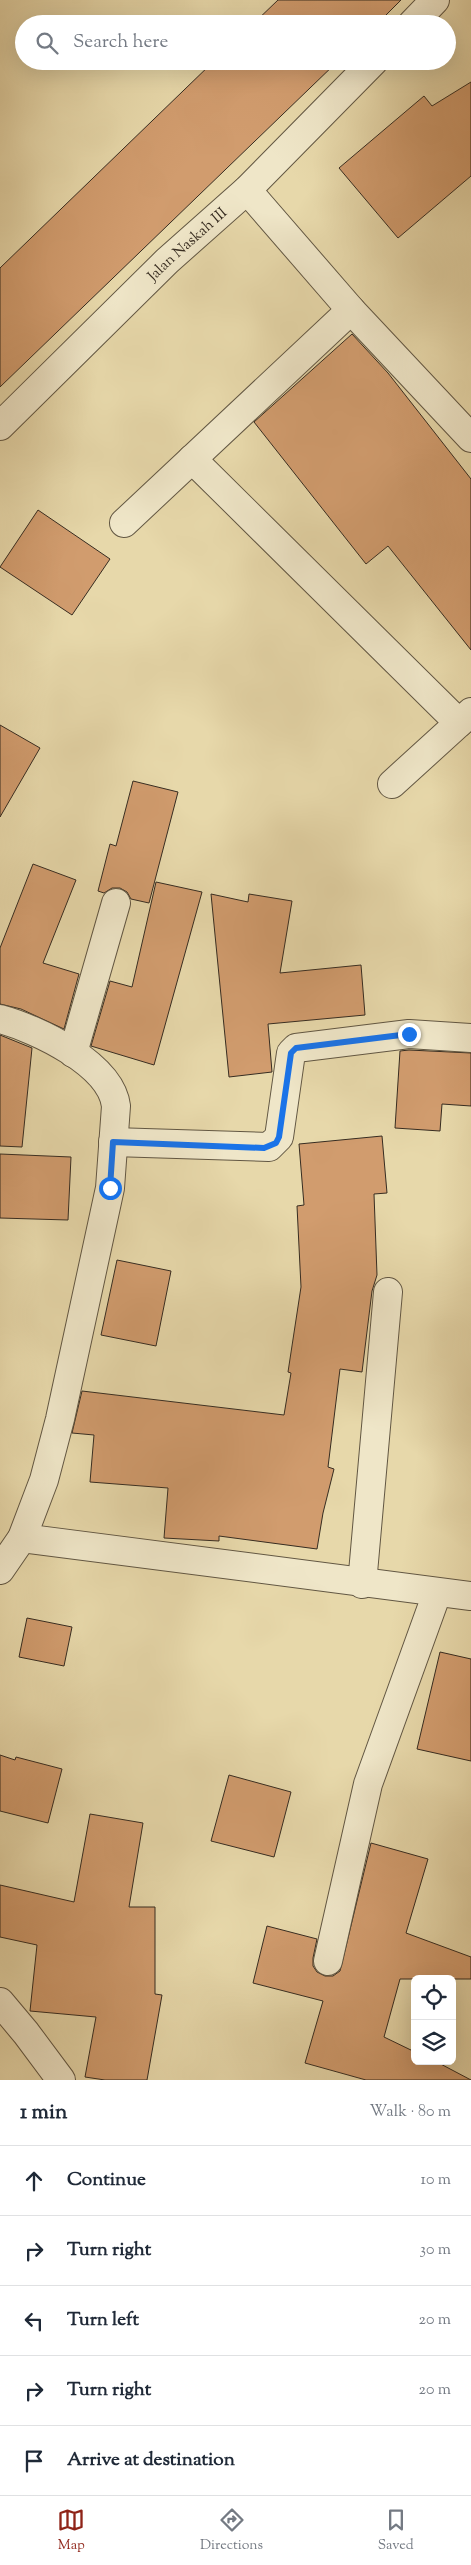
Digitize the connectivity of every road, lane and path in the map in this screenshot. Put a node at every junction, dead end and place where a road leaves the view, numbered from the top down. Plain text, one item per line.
1 (435, 0) edge
2 (421, 15) edge
3 (365, 70) edge
4 (247, 190) junction
5 (351, 310) junction
6 (0, 426) edge
7 (471, 438) edge
8 (192, 459) junction
9 (124, 523) dead end
10 (465, 717) edge
11 (392, 784) dead end
12 (116, 903) dead end
13 (0, 1019) edge
14 (471, 1038) edge
15 (73, 1052) junction
16 (113, 1142) junction
17 (388, 1292) dead end
18 (22, 1538) junction
19 (0, 1570) edge
20 (362, 1584) junction
21 (437, 1593) junction
22 (471, 1596) edge
23 (328, 1960) dead end
24 (0, 2002) edge
25 (61, 2080) edge

1 - 2 street
3 - 4 street, Jalan Naskah III
4 - 5 street
4 - 6 street, Jalan Naskah III
5 - 7 street
5 - 8 street
8 - 9 street
8 - 10 street
10 - 11 street
12 - 15 street
13 - 15 street
14 - 16 street
15 - 16 street
16 - 18 street
17 - 20 street
18 - 19 street
18 - 20 street
20 - 21 street
21 - 22 street
21 - 23 street
24 - 25 street

